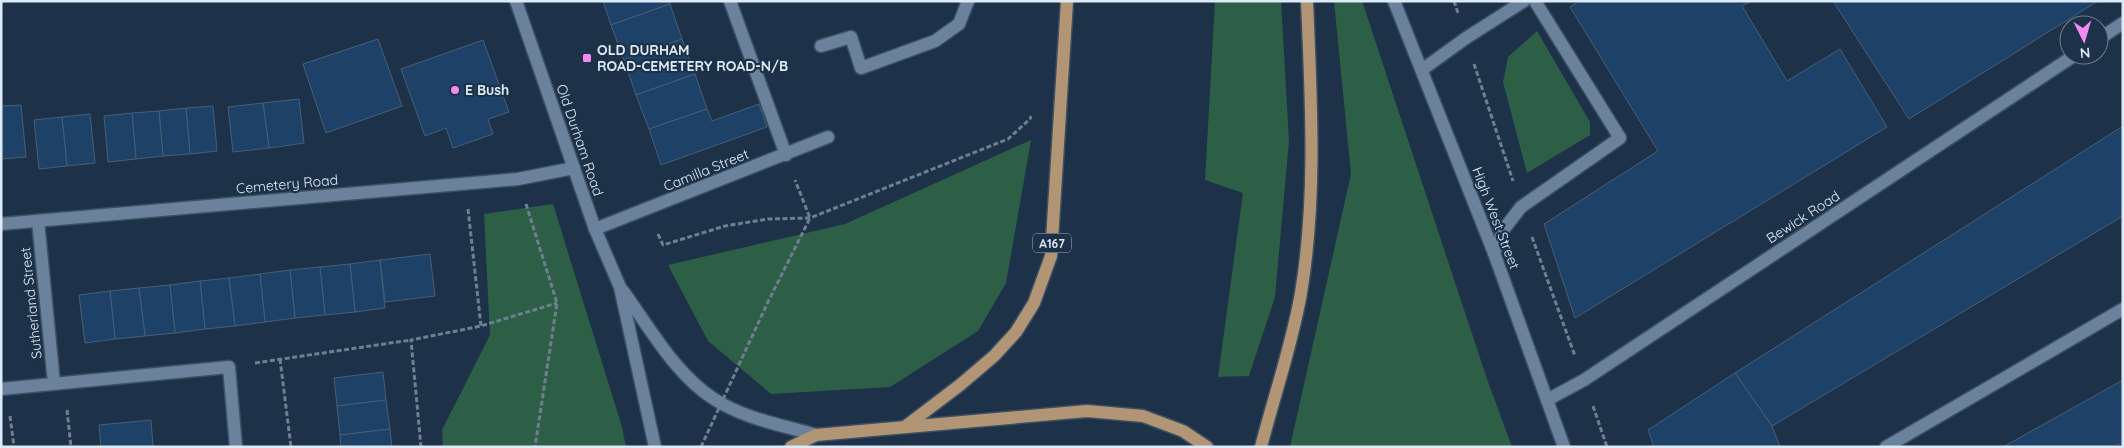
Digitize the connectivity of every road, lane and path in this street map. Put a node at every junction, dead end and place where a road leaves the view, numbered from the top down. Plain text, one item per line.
1 (516, 1) edge
2 (730, 1) edge
3 (968, 1) edge
4 (1067, 1) edge
5 (1307, 1) edge
6 (1394, 1) edge
7 (1524, 1) edge
8 (1535, 1) edge
9 (2123, 24) edge
10 (2109, 33) edge
11 (821, 46) dead end
12 (2060, 65) edge
13 (1423, 69) junction
14 (1031, 109) dead end
15 (828, 137) dead end
16 (786, 155) junction
17 (574, 168) junction
18 (518, 179) junction
19 (465, 184) junction
20 (648, 209) junction
21 (810, 218) junction
22 (38, 221) junction
23 (1, 224) edge
24 (595, 229) junction
25 (1494, 253) junction
26 (620, 287) junction
27 (557, 303) junction
28 (2123, 309) edge
29 (481, 326) junction
30 (411, 340) junction
31 (280, 359) junction
32 (229, 366) junction
33 (59, 382) junction
34 (1, 389) edge
35 (1547, 400) junction
36 (906, 426) junction
37 (816, 435) junction
38 (71, 447) edge
39 (236, 447) edge
40 (291, 447) edge
41 (420, 447) edge
42 (535, 447) edge
43 (654, 447) edge
44 (700, 447) edge
45 (790, 447) edge
46 (1208, 447) edge
47 (1261, 447) edge
48 (1564, 447) edge
49 (1886, 447) edge

1 - 17 street, Old Durham Road
2 - 16 street
3 - 11 street
4 - 36 main road, A167
5 - 47 main road
6 - 13 street, High West Street
7 - 13 street
8 - 25 street
9 - 10 street
12 - 35 street, Bewick Road
13 - 25 street, High West Street
14 - 21 path
15 - 16 street, Camilla Street
16 - 20 street, Camilla Street
16 - 21 path
17 - 18 street, Cemetery Road
17 - 24 street, Old Durham Road
18 - 19 street, Cemetery Road
18 - 27 path
19 - 22 street, Cemetery Road
19 - 29 path
20 - 21 path
20 - 24 street, Camilla Street
21 - 44 path, bridge
22 - 23 street, Cemetery Road
22 - 33 street, Sutherland Street
24 - 26 street, Old Durham Road
25 - 35 street, High West Street
26 - 37 street, Old Durham Road
26 - 43 street, Old Durham Road
27 - 29 path
27 - 42 path
28 - 49 street
29 - 30 path
30 - 31 path
30 - 41 path
31 - 32 path
31 - 40 path
32 - 33 street
32 - 39 street
33 - 34 street
33 - 38 path
35 - 48 street, High West Street
36 - 37 main road
36 - 46 main road
37 - 45 main road

